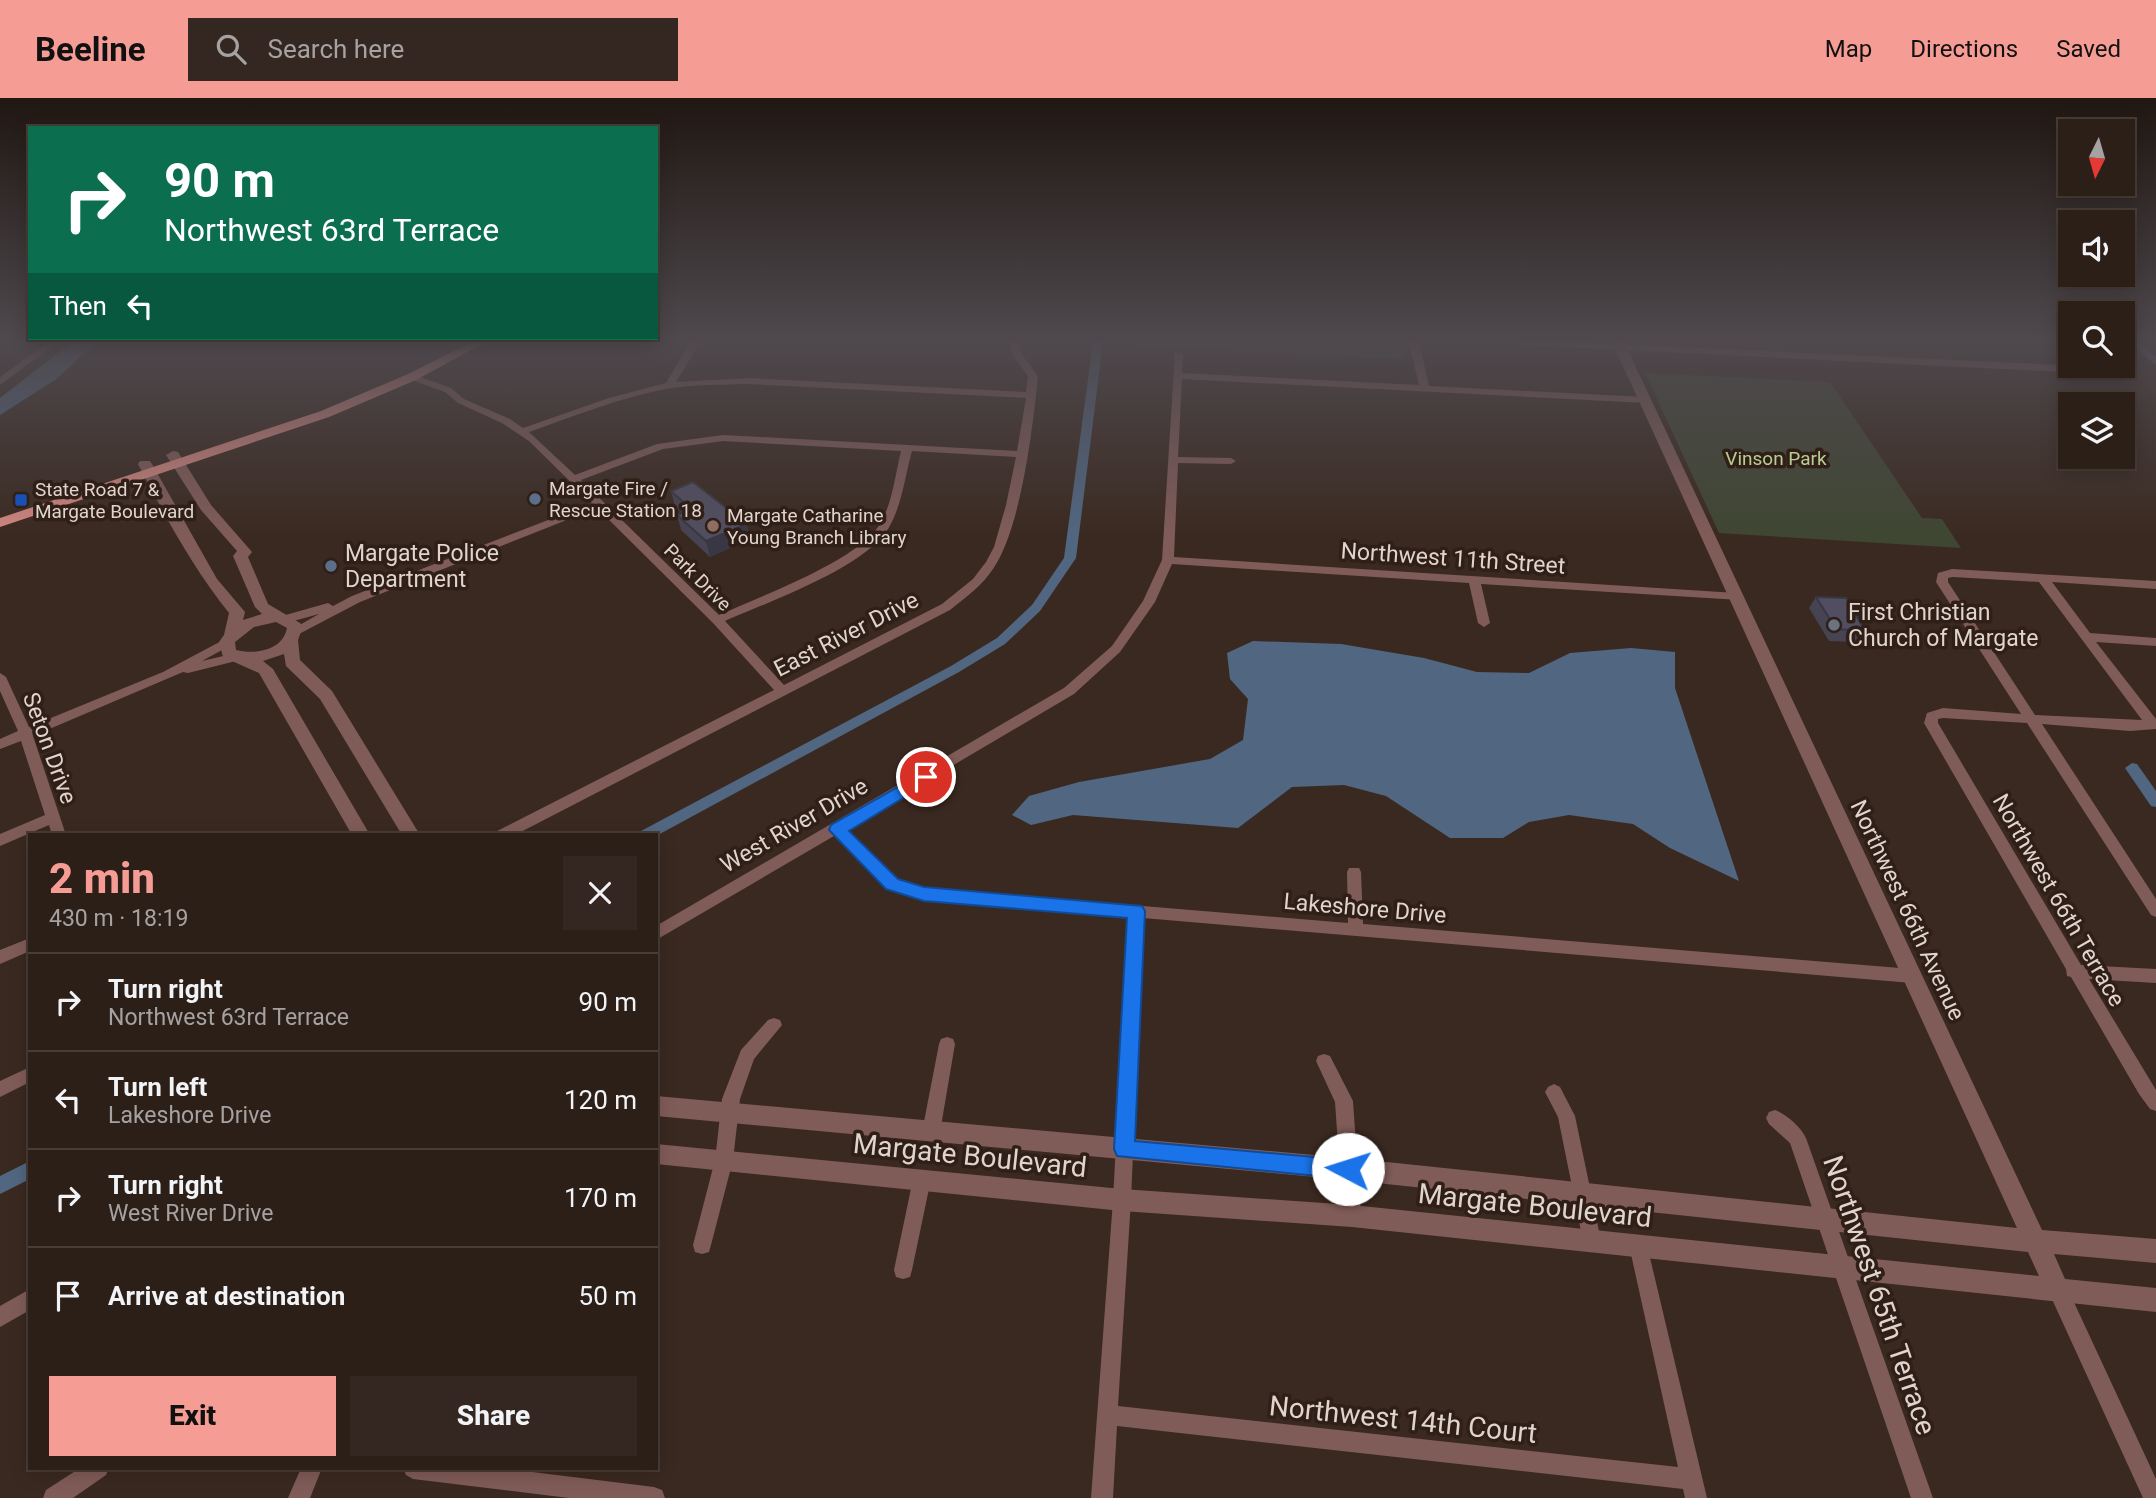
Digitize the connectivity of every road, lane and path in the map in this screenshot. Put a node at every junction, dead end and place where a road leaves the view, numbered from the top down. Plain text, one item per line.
1 (315, 407) edge
2 (339, 407) edge
3 (474, 407) edge
4 (589, 407) edge
5 (1029, 407) edge
6 (1177, 407) edge
7 (1649, 407) edge
8 (523, 431) junction
9 (908, 449) junction
10 (1020, 454) junction
11 (176, 460) junction
12 (1175, 460) junction
13 (1231, 461) dead end
14 (148, 469) junction
15 (574, 479) junction
16 (598, 504) junction
17 (206, 507) junction
18 (0, 512) edge
19 (171, 513) junction
20 (0, 523) edge
21 (1168, 560) junction
22 (2043, 579) junction
23 (1474, 580) junction
24 (2156, 585) edge
25 (1735, 597) junction
26 (717, 620) junction
27 (1484, 623) dead end
28 (287, 627) junction
29 (2087, 637) junction
30 (230, 638) junction
31 (2156, 642) edge
32 (240, 657) junction
33 (167, 675) junction
34 (0, 677) edge
35 (783, 692) junction
36 (2033, 720) junction
37 (2154, 724) edge
38 (26, 733) junction
39 (0, 744) edge
40 (52, 817) junction
41 (837, 830) junction
42 (58, 833) edge
43 (360, 833) edge
44 (410, 833) edge
45 (506, 833) edge
46 (0, 840) edge
47 (1354, 872) dead end
48 (1136, 911) junction
49 (2156, 911) edge
50 (1356, 930) junction
51 (658, 933) edge
52 (28, 944) edge
53 (0, 957) edge
54 (2073, 971) junction
55 (1912, 976) junction
56 (2156, 976) edge
57 (774, 1025) dead end
58 (947, 1044) dead end
59 (1324, 1061) dead end
60 (28, 1075) edge
61 (0, 1089) edge
62 (1554, 1092) dead end
63 (2156, 1103) edge
64 (658, 1106) edge
65 (730, 1113) junction
66 (1775, 1118) dead end
67 (931, 1132) junction
68 (1124, 1149) junction
69 (658, 1154) edge
70 (724, 1160) junction
71 (1348, 1169) junction
72 (922, 1179) junction
73 (1581, 1192) junction
74 (1122, 1200) junction
75 (1352, 1216) junction
76 (1824, 1220) junction
77 (1592, 1241) junction
78 (2035, 1241) junction
79 (702, 1245) dead end
80 (1638, 1245) junction
81 (2156, 1251) edge
82 (1840, 1267) junction
83 (903, 1270) dead end
84 (2058, 1290) junction
85 (28, 1300) edge
86 (2156, 1300) edge
87 (0, 1317) edge
88 (1109, 1415) junction
89 (96, 1470) edge
90 (311, 1470) edge
91 (429, 1470) edge
92 (1693, 1488) edge
93 (54, 1498) edge
94 (299, 1498) edge
95 (654, 1498) edge
96 (1102, 1498) edge
97 (1922, 1498) edge
98 (2154, 1498) edge

1 - 11 main road
2 - 11 main road
3 - 8 street, Park Drive
4 - 8 street
5 - 10 street, East River Drive
6 - 12 street, West River Drive
7 - 25 street, Northwest 66th Avenue
8 - 15 street, Park Drive
9 - 10 street
9 - 15 street
9 - 26 street
10 - 35 street, East River Drive
11 - 14 main road
11 - 17 street
12 - 13 street
12 - 21 street, West River Drive
14 - 18 main road
14 - 19 street
14 - 20 main road
15 - 16 street, Park Drive
16 - 26 street, Park Drive
16 - 28 street
17 - 19 street
17 - 28 street
19 - 30 street
21 - 23 street, Northwest 11th Street
21 - 41 street, West River Drive
22 - 24 street
22 - 29 street
22 - 36 street
23 - 25 street, Northwest 11th Street
23 - 27 street
25 - 55 street, Northwest 66th Avenue
26 - 35 street, Park Drive
28 - 30 street
28 - 32 street
28 - 44 street
29 - 31 street
29 - 37 street
30 - 32 street
30 - 33 street
32 - 33 street
32 - 43 street
33 - 38 street
34 - 38 street, Seton Drive
35 - 45 street, East River Drive
36 - 37 street
36 - 49 street
36 - 54 street, Northwest 66th Terrace
38 - 39 street
38 - 40 street, Seton Drive
40 - 42 street, Seton Drive
40 - 46 street
41 - 48 street, Lakeshore Drive
41 - 51 street, West River Drive
47 - 50 street
48 - 50 street, Lakeshore Drive
48 - 68 street
50 - 55 street, Lakeshore Drive
52 - 53 street
54 - 56 street
54 - 63 street, Northwest 66th Terrace
55 - 78 street, Northwest 66th Avenue
57 - 65 street
58 - 67 street
59 - 71 street
60 - 61 street
62 - 73 street
64 - 65 street, Margate Boulevard
65 - 67 street, Margate Boulevard
65 - 70 street
66 - 76 street, Northwest 65th Terrace
67 - 68 street, Margate Boulevard
68 - 71 street, Margate Boulevard
68 - 74 street
69 - 70 street, Margate Boulevard
70 - 72 street, Margate Boulevard
70 - 79 street
71 - 73 street, Margate Boulevard
71 - 75 street
72 - 74 street, Margate Boulevard
72 - 83 street
73 - 76 street, Margate Boulevard
73 - 77 street
74 - 75 street, Margate Boulevard
74 - 88 street
75 - 77 street, Margate Boulevard
76 - 78 street, Margate Boulevard
76 - 82 street, Northwest 65th Terrace
77 - 80 street, Margate Boulevard
78 - 81 street, Margate Boulevard
78 - 84 street, Northwest 66th Avenue
80 - 82 street, Margate Boulevard
80 - 92 street
82 - 84 street, Margate Boulevard
82 - 97 street, Northwest 65th Terrace
84 - 86 street, Margate Boulevard
84 - 98 street, Northwest 66th Avenue
85 - 87 street
88 - 92 street, Northwest 14th Court
88 - 96 street
89 - 93 street
90 - 94 street
91 - 95 street

